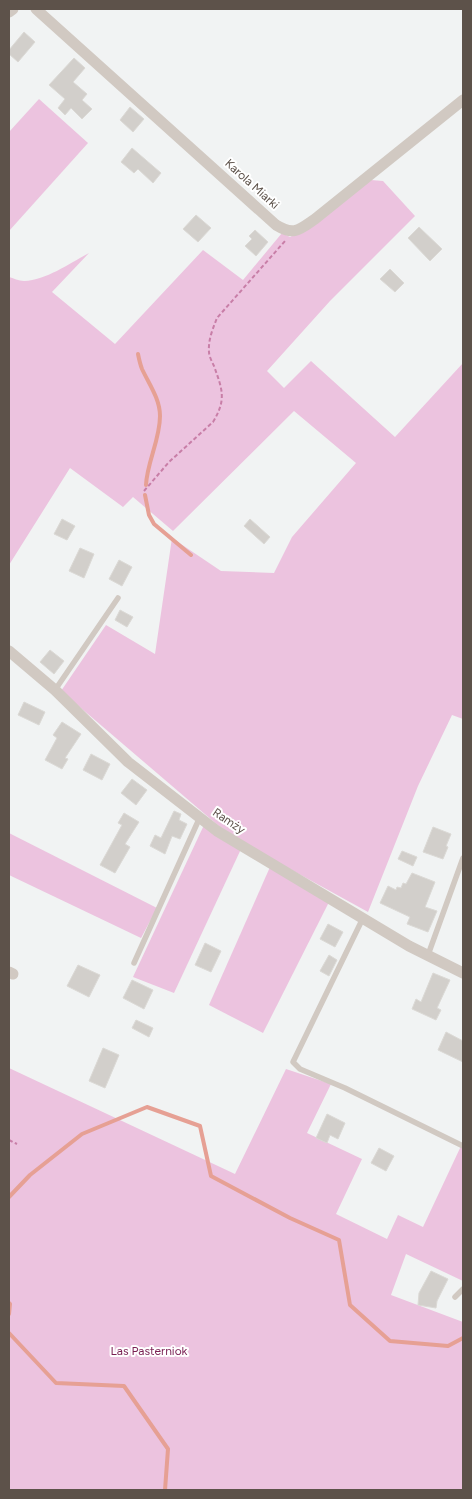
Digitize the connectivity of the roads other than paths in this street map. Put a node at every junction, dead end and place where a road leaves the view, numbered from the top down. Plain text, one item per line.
1 (13, 9) edge
2 (36, 9) edge
3 (9, 12) edge
4 (463, 100) edge
5 (118, 598) dead end
6 (9, 651) edge
7 (56, 690) junction
8 (200, 817) junction
9 (463, 858) edge
10 (363, 918) junction
11 (428, 955) junction
12 (134, 963) dead end
13 (463, 973) edge
14 (463, 1146) edge
15 (463, 1289) edge
16 (455, 1296) dead end

1 - 3 street
2 - 4 street, Karola Miarki
5 - 7 lane
6 - 7 street, Ramży
7 - 8 street, Ramży
8 - 10 street, Ramży
8 - 12 lane
9 - 11 lane
10 - 11 street, Ramży
10 - 14 lane
11 - 13 street, Ramży
15 - 16 lane

